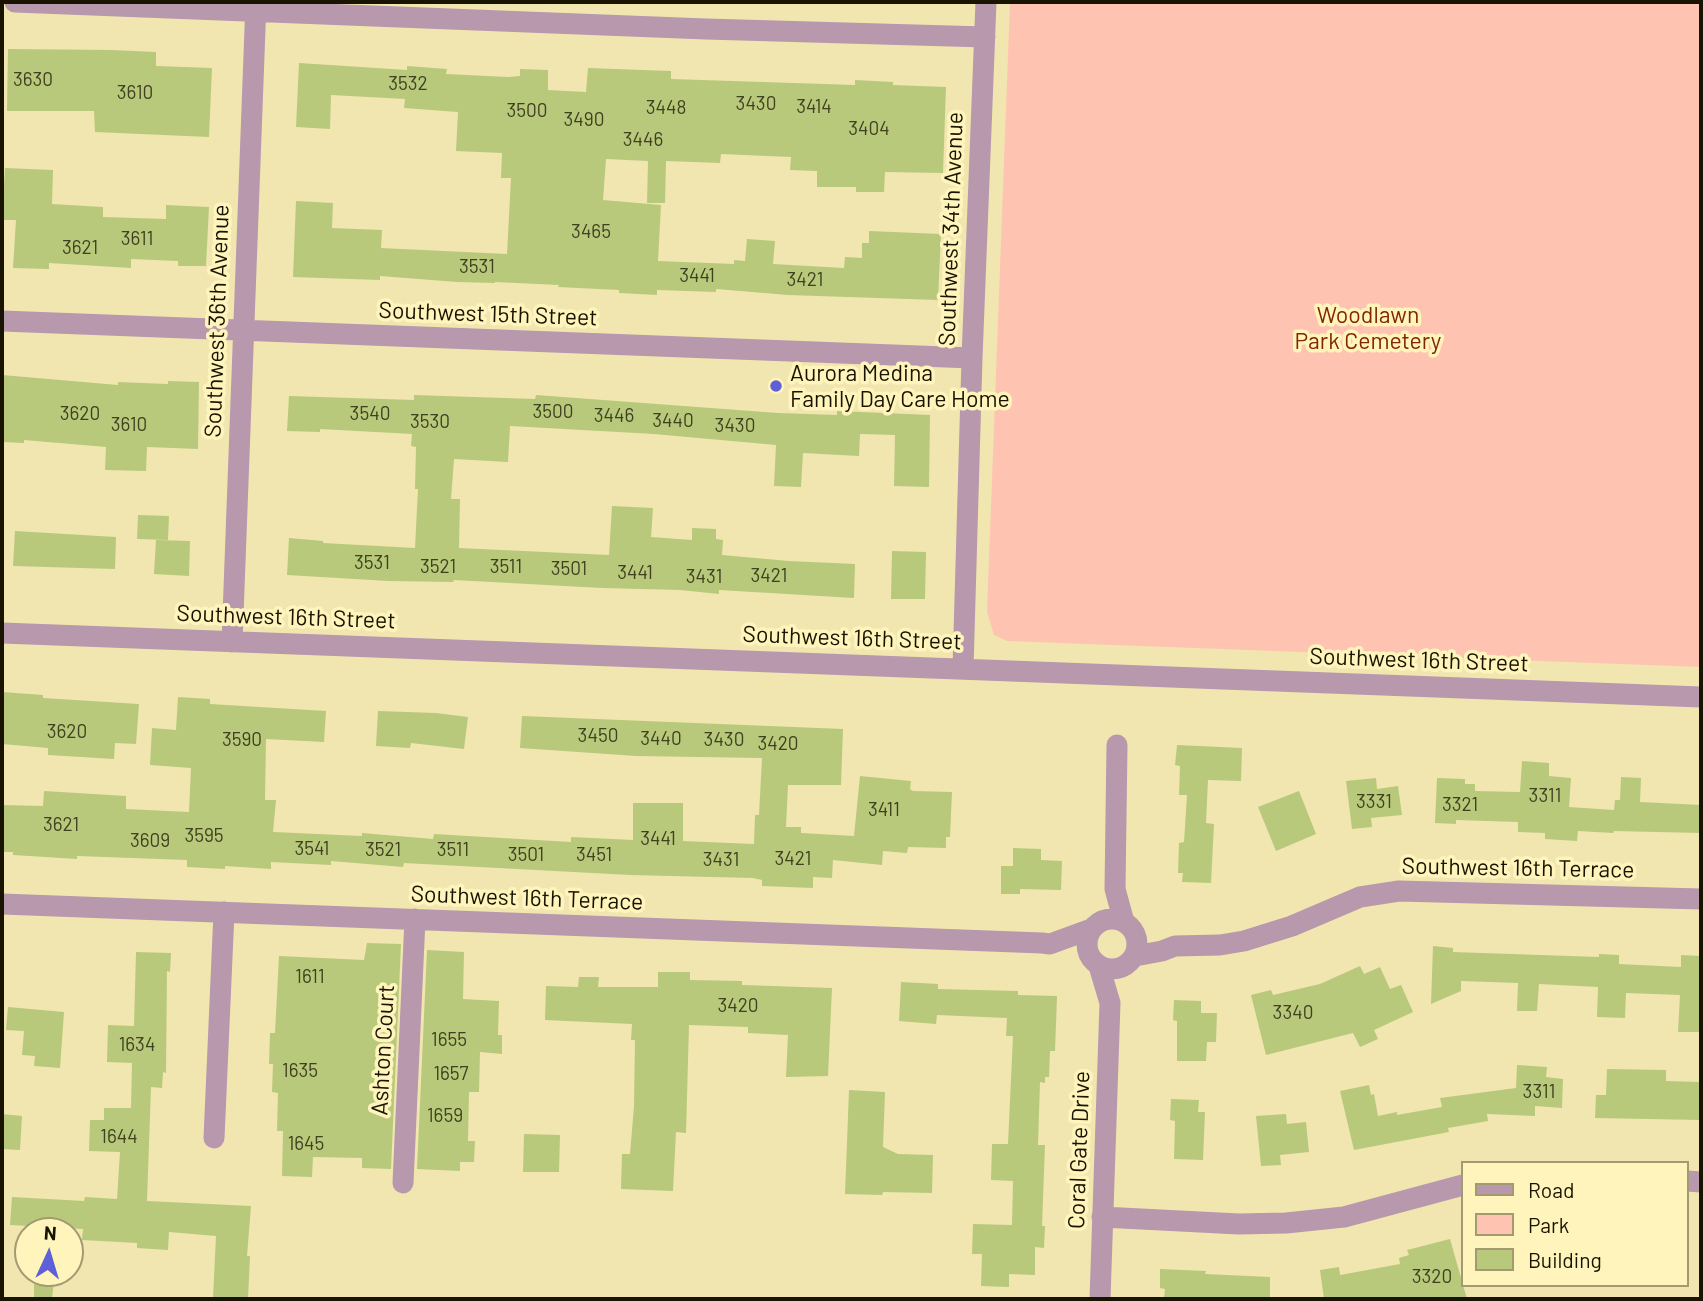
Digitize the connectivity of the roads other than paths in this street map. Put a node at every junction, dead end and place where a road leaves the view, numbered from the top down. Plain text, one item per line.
1 (15, 2) edge
2 (986, 2) edge
3 (256, 6) edge
4 (985, 37) junction
5 (2, 321) edge
6 (243, 331) junction
7 (972, 358) junction
8 (2, 633) edge
9 (232, 642) junction
10 (963, 668) junction
11 (1701, 697) edge
12 (1117, 745) dead end
13 (1115, 889) junction
14 (1701, 899) edge
15 (2, 904) edge
16 (224, 912) junction
17 (415, 919) junction
18 (1095, 926) junction
19 (1129, 927) junction
20 (1050, 944) junction
21 (1175, 946) junction
22 (1130, 961) junction
23 (1094, 962) junction
24 (1110, 1003) junction
25 (214, 1138) dead end
26 (403, 1183) dead end
27 (1462, 1185) edge
28 (1102, 1217) junction
29 (1101, 1299) edge

1 - 3 street
2 - 4 street, Southwest 34th Avenue
3 - 4 street
3 - 6 street, Southwest 36th Avenue
4 - 7 street, Southwest 34th Avenue
5 - 6 street, Southwest 15th Street
6 - 7 street, Southwest 15th Street
6 - 9 street, Southwest 36th Avenue
7 - 10 street, Southwest 34th Avenue
8 - 9 street, Southwest 16th Street
9 - 10 street, Southwest 16th Street
10 - 11 street, Southwest 16th Street
12 - 13 street
13 - 18 street
13 - 19 street
14 - 21 street, Southwest 16th Terrace
15 - 16 street, Southwest 16th Terrace
16 - 17 street, Southwest 16th Terrace
16 - 25 street
17 - 20 street, Southwest 16th Terrace
17 - 26 street, Ashton Court
18 - 19 street
18 - 20 street, Southwest 16th Terrace
18 - 23 street
19 - 21 street, Southwest 16th Terrace
19 - 22 street
20 - 23 street, Southwest 16th Terrace
21 - 22 street, Southwest 16th Terrace
22 - 23 street
22 - 24 street, Coral Gate Drive
23 - 24 street, Coral Gate Drive
24 - 28 street, Coral Gate Drive
27 - 28 street
28 - 29 street, Coral Gate Drive

